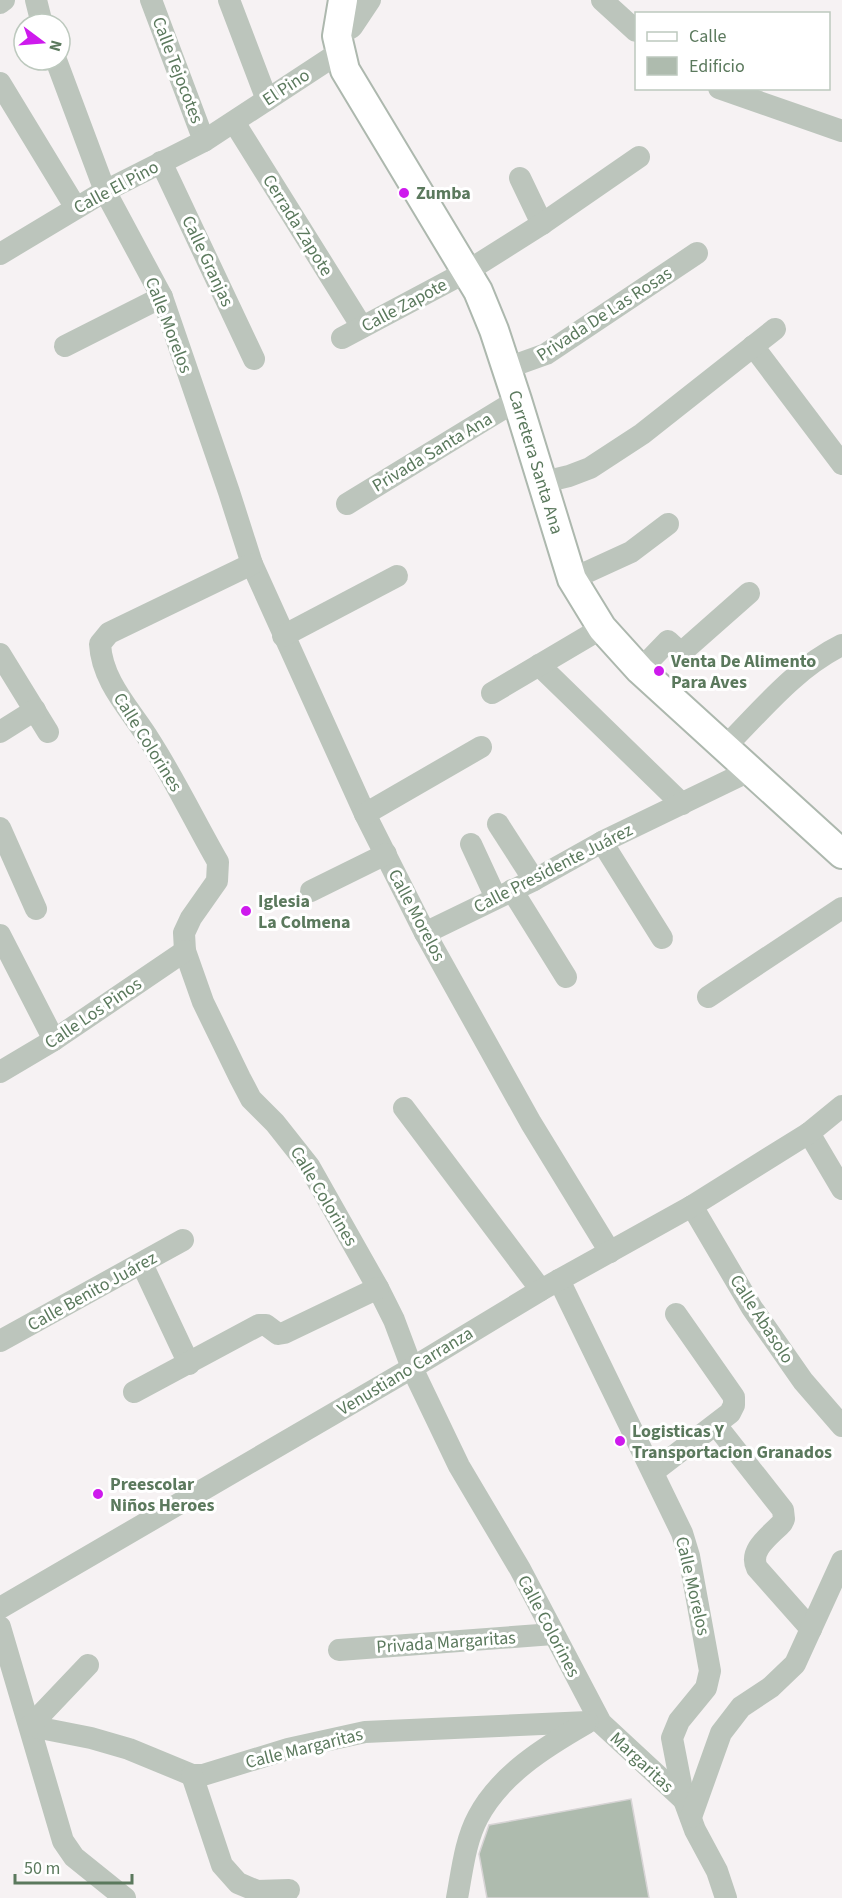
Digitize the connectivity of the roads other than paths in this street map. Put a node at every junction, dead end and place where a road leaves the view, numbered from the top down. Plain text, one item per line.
1 (4, 0) edge
2 (151, 0) edge
3 (230, 0) edge
4 (344, 0) edge
5 (370, 0) edge
6 (0, 3) edge
7 (615, 5) edge
8 (635, 31) edge
9 (338, 44) junction
10 (60, 72) edge
11 (0, 83) edge
12 (725, 90) edge
13 (267, 99) junction
14 (234, 122) junction
15 (842, 130) edge
16 (204, 141) junction
17 (639, 157) dead end
18 (162, 162) junction
19 (520, 178) dead end
20 (105, 191) junction
21 (76, 208) junction
22 (542, 224) junction
23 (697, 253) dead end
24 (0, 254) edge
25 (466, 272) junction
26 (162, 297) junction
27 (362, 327) junction
28 (775, 329) dead end
29 (342, 338) dead end
30 (65, 346) dead end
31 (753, 346) junction
32 (254, 359) dead end
33 (507, 368) junction
34 (517, 400) junction
35 (842, 464) edge
36 (544, 482) junction
37 (347, 504) dead end
38 (668, 524) dead end
39 (252, 564) junction
40 (397, 576) dead end
41 (572, 579) junction
42 (749, 593) dead end
43 (602, 628) junction
44 (283, 636) junction
45 (842, 645) edge
46 (0, 654) edge
47 (539, 666) junction
48 (640, 670) junction
49 (492, 693) dead end
50 (34, 710) junction
51 (0, 732) edge
52 (48, 732) dead end
53 (481, 747) dead end
54 (724, 748) junction
55 (749, 771) junction
56 (682, 804) junction
57 (364, 814) junction
58 (498, 824) dead end
59 (0, 828) edge
60 (602, 842) junction
61 (471, 844) dead end
62 (386, 854) junction
63 (842, 854) edge
64 (534, 880) junction
65 (311, 891) dead end
66 (504, 894) junction
67 (842, 908) edge
68 (36, 909) dead end
69 (425, 933) junction
70 (0, 935) edge
71 (662, 938) dead end
72 (185, 951) junction
73 (566, 977) dead end
74 (708, 997) dead end
75 (54, 1040) junction
76 (0, 1071) edge
77 (842, 1106) edge
78 (404, 1108) dead end
79 (809, 1133) junction
80 (842, 1189) edge
81 (692, 1206) junction
82 (183, 1240) dead end
83 (610, 1252) junction
84 (142, 1264) junction
85 (550, 1285) junction
86 (378, 1288) junction
87 (676, 1314) dead end
88 (0, 1341) edge
89 (189, 1364) junction
90 (412, 1368) junction
91 (134, 1392) dead end
92 (724, 1417) junction
93 (842, 1426) edge
94 (653, 1472) junction
95 (842, 1562) edge
96 (0, 1608) edge
97 (0, 1627) edge
98 (811, 1629) junction
99 (553, 1634) junction
100 (339, 1650) dead end
101 (88, 1665) dead end
102 (595, 1723) junction
103 (30, 1726) junction
104 (192, 1775) junction
105 (687, 1808) junction
106 (289, 1890) dead end
107 (125, 1898) edge
108 (457, 1898) edge
109 (726, 1898) edge

1 - 6 street
2 - 16 street, Calle Tejocotes
3 - 13 street
4 - 9 main road
5 - 9 street, El Pino
7 - 8 street
9 - 13 street, El Pino
9 - 25 main road, Carretera Santa Ana
10 - 20 street, Calle Morelos
11 - 21 street
12 - 15 street
13 - 14 street, El Pino
14 - 16 street, Calle El Pino
14 - 27 street, Cerrada Zapote
16 - 18 street, Calle El Pino
17 - 22 street, Calle Zapote
18 - 20 street, Calle El Pino
18 - 32 street, Calle Granjas
19 - 22 street
20 - 21 street, Calle El Pino
20 - 26 street, Calle Morelos
21 - 24 street, Calle El Pino
22 - 25 street, Calle Zapote
23 - 33 street, Privada De Las Rosas
25 - 27 street, Calle Zapote
25 - 33 main road, Carretera Santa Ana
26 - 30 street
26 - 39 street, Calle Morelos
27 - 29 street, Calle Zapote
28 - 31 street
31 - 35 street
31 - 36 street
33 - 34 main road, Carretera Santa Ana
34 - 36 main road, Carretera Santa Ana
34 - 37 street, Privada Santa Ana
36 - 41 main road, Carretera Santa Ana
38 - 41 street
39 - 44 street, Calle Morelos
39 - 72 street, Calle Colorines
40 - 44 street
41 - 43 main road, Carretera Santa Ana
42 - 48 street
43 - 47 street
43 - 48 main road, Carretera Santa Ana
44 - 57 street, Calle Morelos
45 - 54 street
46 - 50 street
47 - 49 street
47 - 56 street
48 - 54 main road, Carretera Santa Ana
50 - 51 street
50 - 52 street
53 - 57 street
54 - 55 main road, Carretera Santa Ana
55 - 56 street, Calle Presidente Juárez
55 - 63 main road, Carretera Santa Ana
56 - 60 street, Calle Presidente Juárez
57 - 62 street, Calle Morelos
58 - 64 street
59 - 68 street
60 - 64 street, Calle Presidente Juárez
60 - 71 street
61 - 66 street
62 - 65 street
62 - 69 street, Calle Morelos
64 - 66 street, Calle Presidente Juárez
66 - 69 street, Calle Presidente Juárez
66 - 73 street
67 - 74 street
69 - 83 street, Calle Morelos
70 - 75 street
72 - 75 street, Calle Los Pinos
72 - 86 street, Calle Colorines
75 - 76 street, Calle Los Pinos
77 - 79 street, Venustiano Carranza
78 - 85 street, Calle Morelos
79 - 80 street
79 - 81 street, Venustiano Carranza
81 - 83 street, Venustiano Carranza
81 - 93 street, Calle Abasolo
82 - 84 street, Calle Benito Juárez
83 - 85 street, Venustiano Carranza
84 - 88 street, Calle Benito Juárez
84 - 89 street
85 - 90 street, Venustiano Carranza
85 - 94 street, Calle Morelos
86 - 89 street
86 - 90 street, Calle Colorines
87 - 92 street
89 - 91 street
90 - 96 street, Venustiano Carranza
90 - 99 street, Calle Colorines
92 - 94 street
92 - 98 street
94 - 105 street, Calle Morelos
95 - 98 street
97 - 103 street
98 - 105 street
99 - 100 street, Privada Margaritas
99 - 102 street, Calle Colorines
101 - 103 street
102 - 104 street, Calle Margaritas
102 - 105 street, Margaritas
102 - 108 street
103 - 104 street
103 - 107 street
104 - 106 street
105 - 109 street, Calle Morelos

